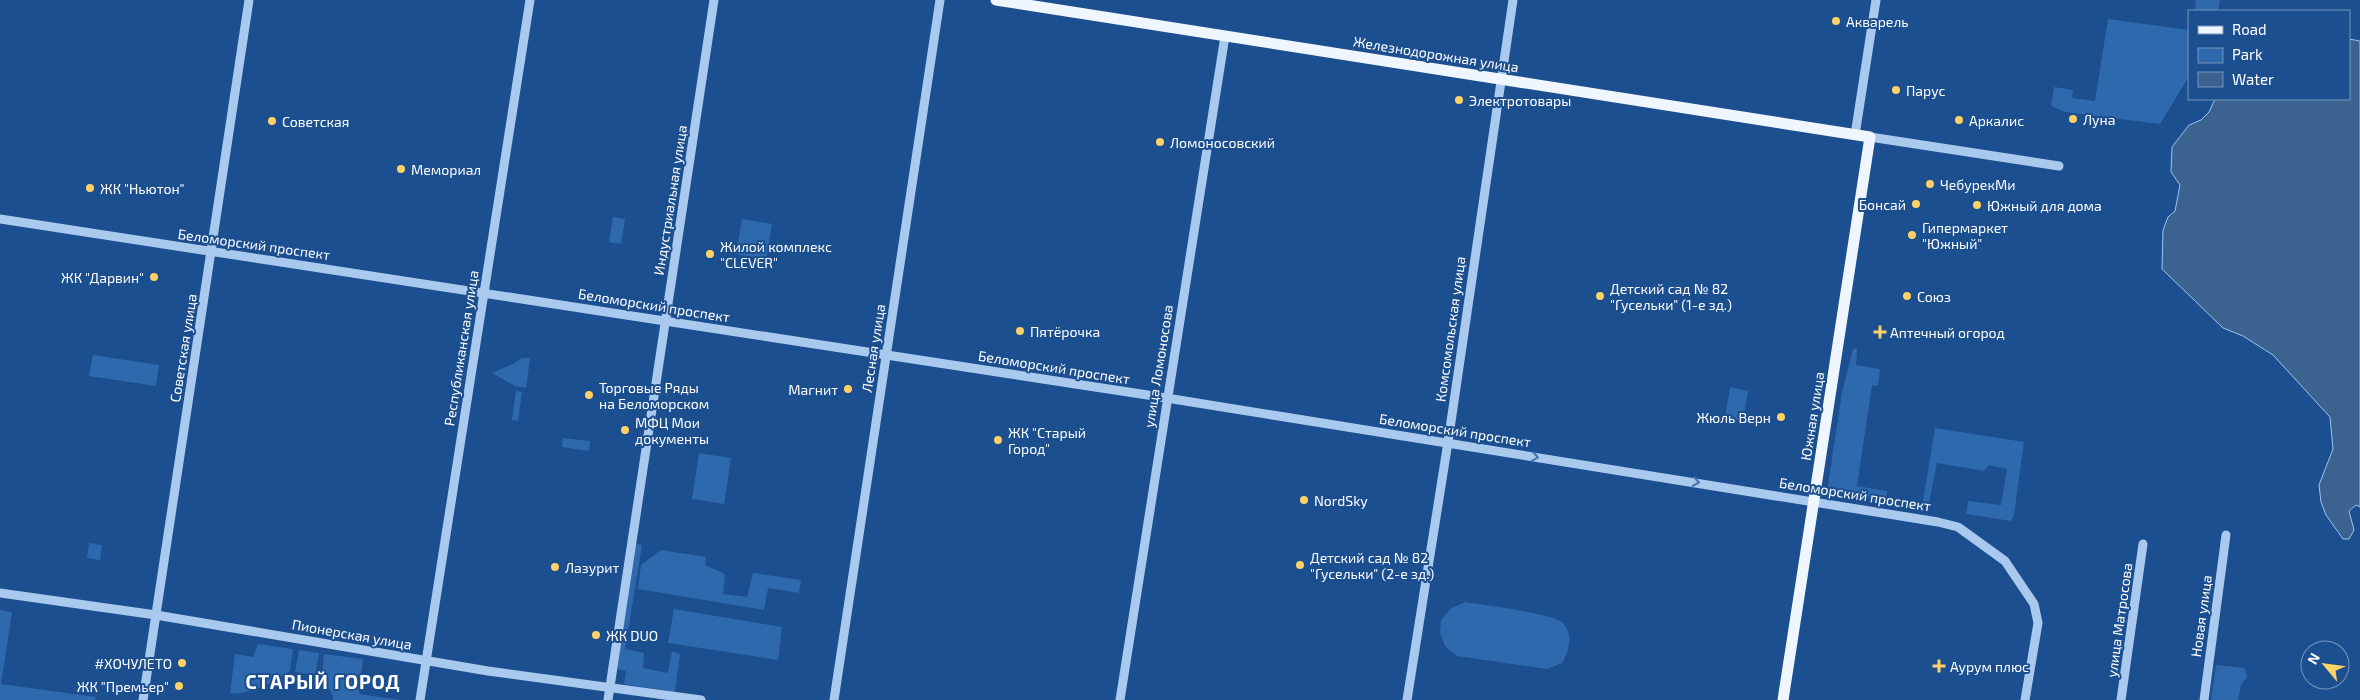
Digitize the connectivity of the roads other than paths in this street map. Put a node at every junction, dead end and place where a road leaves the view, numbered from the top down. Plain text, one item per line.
1 (249, 0) edge
2 (530, 0) edge
3 (714, 0) edge
4 (940, 0) edge
5 (996, 0) edge
6 (1513, 0) edge
7 (1876, 0) edge
8 (1225, 36) junction
9 (1502, 80) junction
10 (1855, 135) junction
11 (1870, 137) junction
12 (2059, 166) dead end
13 (0, 219) edge
14 (212, 251) junction
15 (483, 292) junction
16 (666, 321) junction
17 (886, 355) junction
18 (1167, 398) junction
19 (1448, 442) junction
20 (1813, 500) junction
21 (2226, 535) dead end
22 (2144, 544) dead end
23 (0, 593) edge
24 (156, 615) junction
25 (426, 661) junction
26 (610, 686) junction
27 (143, 700) edge
28 (420, 700) edge
29 (608, 700) edge
30 (701, 700) edge
31 (834, 700) edge
32 (1120, 700) edge
33 (1407, 700) edge
34 (1783, 700) edge
35 (2025, 700) edge
36 (2121, 700) edge
37 (2204, 700) edge

1 - 14 street, Советская улица
2 - 15 street, Республиканская улица
3 - 16 street, Индустриальная улица
4 - 17 street, Лесная улица
5 - 8 main road, Железнодорожная улица
6 - 9 street, Комсомольская улица
7 - 10 street
8 - 9 main road, Железнодорожная улица
8 - 18 street, улица Ломоносова
9 - 10 main road, Железнодорожная улица
9 - 19 street, Комсомольская улица
10 - 11 main road, Железнодорожная улица
11 - 12 street
11 - 20 main road, Южная улица
13 - 14 street, Беломорский проспект
14 - 15 street, Беломорский проспект
14 - 24 street, Советская улица
15 - 16 street, Беломорский проспект
15 - 25 street, Республиканская улица
16 - 17 street, Беломорский проспект
16 - 26 street, Индустриальная улица
17 - 18 street, Беломорский проспект
17 - 31 street, Лесная улица
18 - 19 street, Беломорский проспект
18 - 32 street, улица Ломоносова
19 -> 20 street, Беломорский проспект
19 - 33 street, Комсомольская улица
20 - 34 main road, Южная улица
20 - 35 street, Беломорский проспект
21 - 37 street, Новая улица
22 - 36 street, улица Матросова
23 - 24 street, Пионерская улица
24 - 25 street, Пионерская улица
24 - 27 street, Советская улица
25 - 26 street, Пионерская улица
25 - 28 street, Республиканская улица
26 - 29 street, Индустриальная улица
26 - 30 street, Пионерская улица

